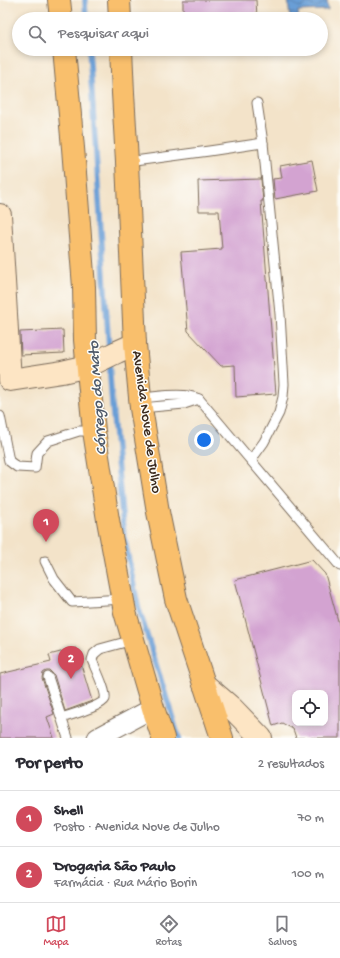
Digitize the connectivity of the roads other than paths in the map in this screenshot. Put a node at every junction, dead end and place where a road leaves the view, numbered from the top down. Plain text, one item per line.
1 (59, 0) edge
2 (120, 0) edge
3 (60, 12) edge
4 (120, 12) edge
5 (65, 56) edge
6 (121, 56) edge
7 (256, 103) dead end
8 (263, 143) junction
9 (127, 162) junction
10 (0, 215) edge
11 (126, 348) junction
12 (90, 365) junction
13 (5, 381) edge
14 (140, 403) junction
15 (0, 416) edge
16 (94, 431) junction
17 (250, 460) junction
18 (45, 561) dead end
19 (340, 566) edge
20 (123, 599) junction
21 (133, 640) junction
22 (48, 677) dead end
23 (204, 684) junction
24 (153, 708) junction
25 (62, 718) junction
26 (68, 738) edge
27 (97, 738) edge
28 (163, 738) edge
29 (222, 738) edge
30 (262, 738) edge

1 - 3 main road
2 - 4 main road
5 - 12 main road
6 - 9 main road, Avenida Nove de Julho
7 - 8 lane
8 - 9 lane
8 - 17 lane
9 - 11 main road, Avenida Nove de Julho
10 - 13 street
11 - 12 street
11 - 14 main road, Avenida Nove de Julho
12 - 13 street
12 - 16 main road
14 - 17 lane
14 - 23 main road, Avenida Nove de Julho
15 - 16 lane
16 - 20 main road
17 - 19 lane
18 - 20 lane
20 - 21 main road
21 - 24 main road
21 - 25 lane
22 - 25 lane
23 - 29 main road, Avenida Nove de Julho
23 - 30 street
24 - 27 street
24 - 28 main road
25 - 26 lane

